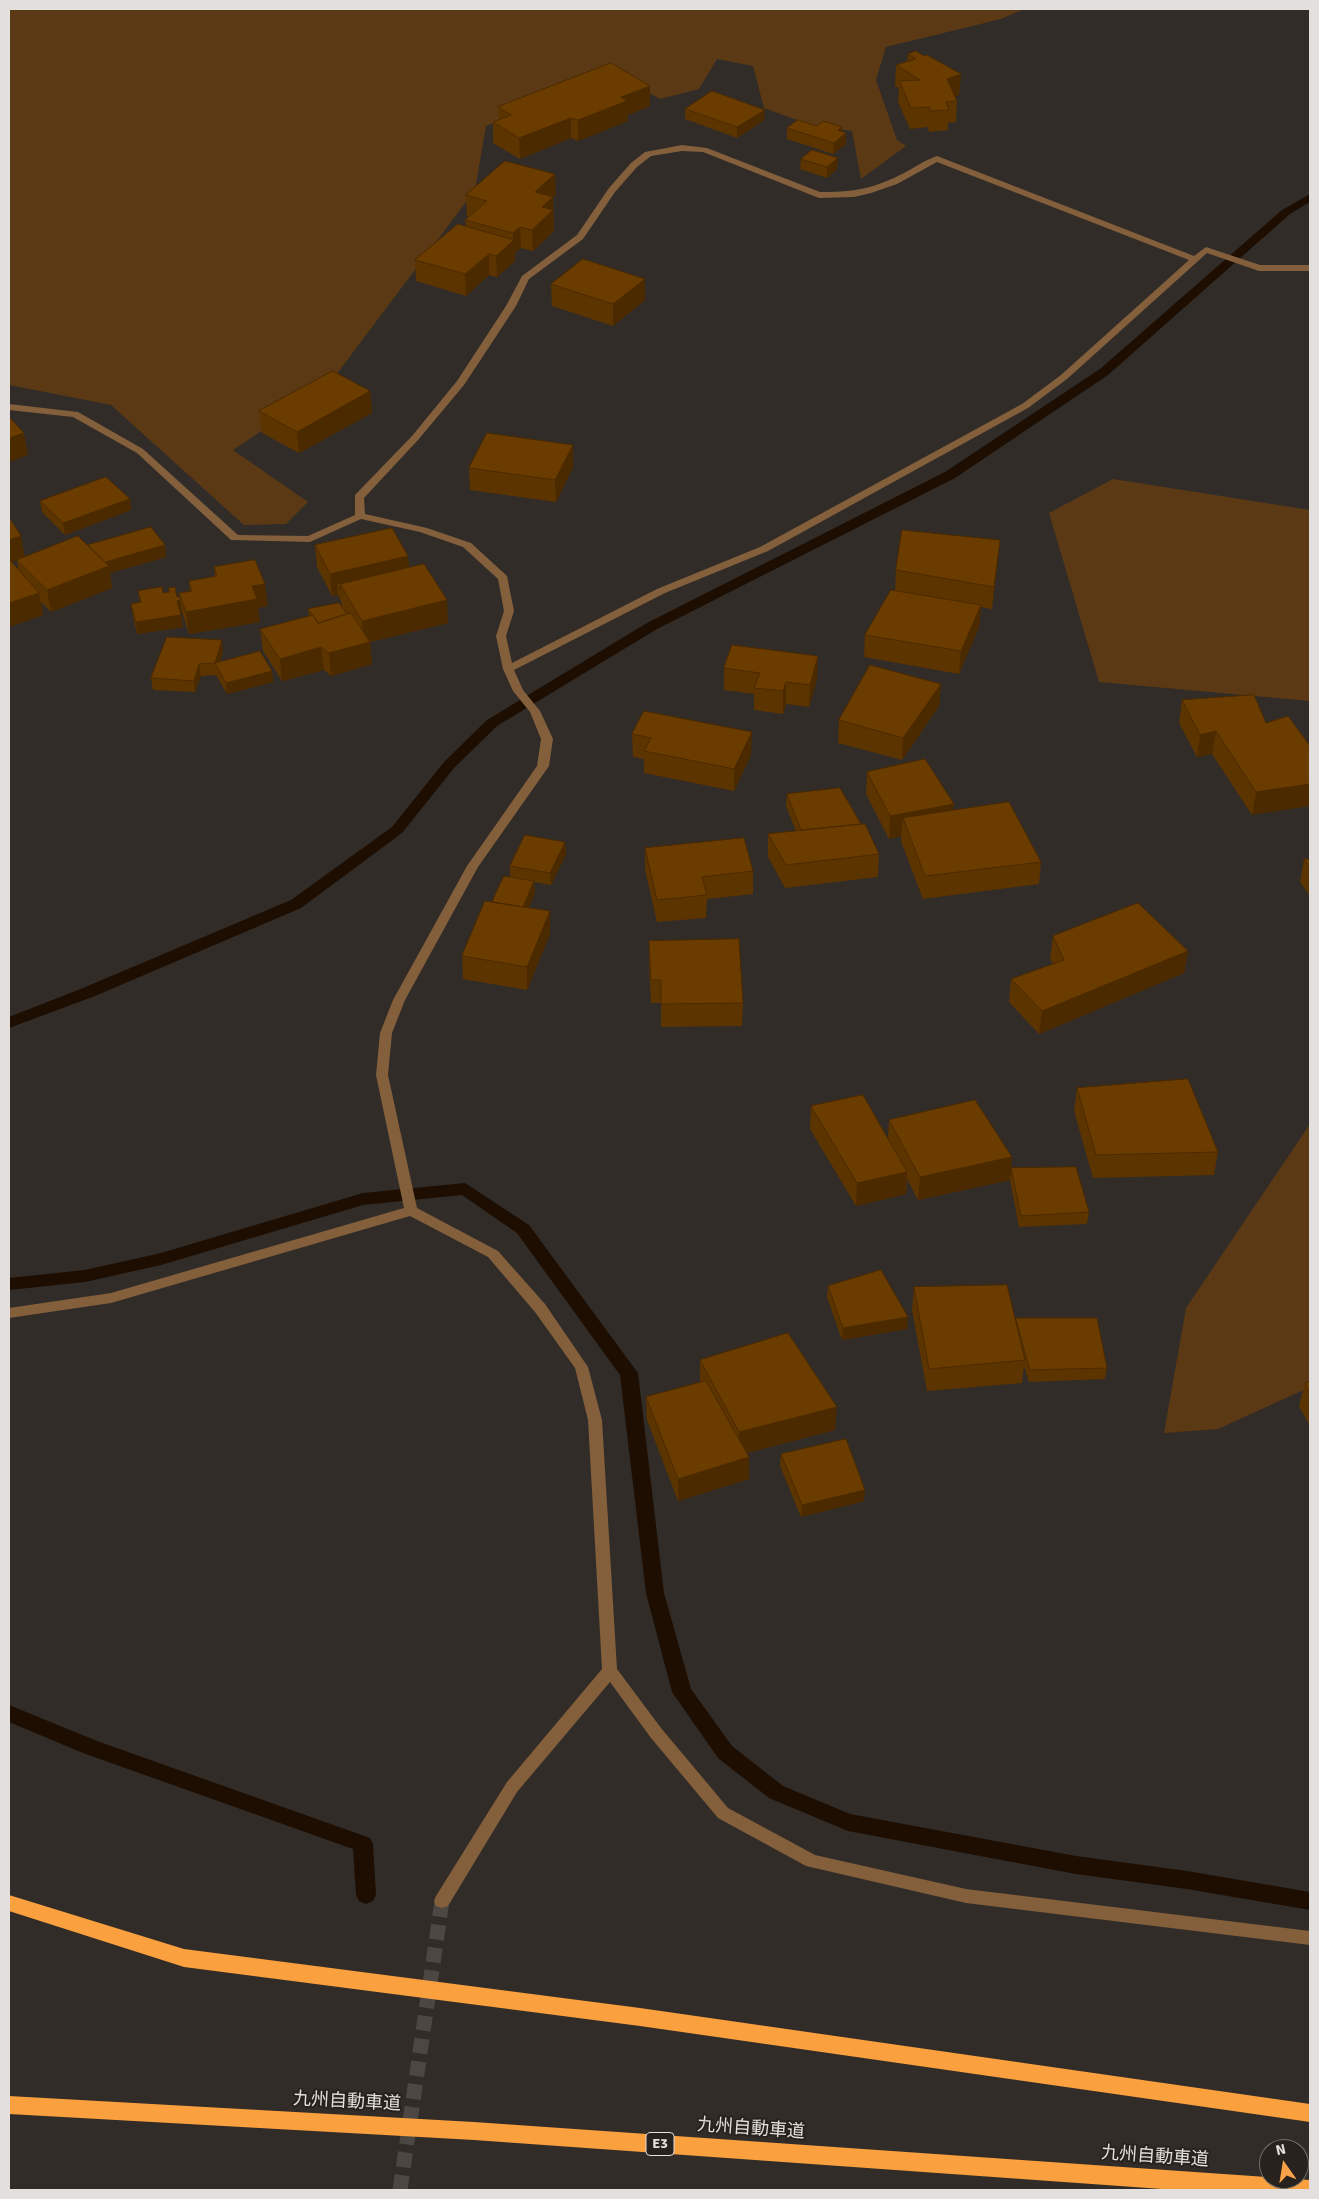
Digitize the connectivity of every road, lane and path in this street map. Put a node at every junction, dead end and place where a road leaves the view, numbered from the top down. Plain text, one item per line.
1 (1196, 259) junction
2 (1310, 268) edge
3 (9, 407) edge
4 (360, 516) junction
5 (508, 669) junction
6 (411, 1211) junction
7 (9, 1313) edge
8 (610, 1671) junction
9 (442, 1901) tunnel mouth
10 (9, 1903) edge
11 (1310, 1938) edge
12 (9, 2105) edge
13 (1310, 2113) edge
14 (1310, 2190) edge

1 - 2 street
1 - 4 street
1 - 5 street
3 - 4 street
4 - 5 street
5 - 6 street
6 - 7 street
6 - 8 street
8 - 9 street
8 - 11 street
10 - 13 highway
12 - 14 highway, 九州自動車道 / E3

